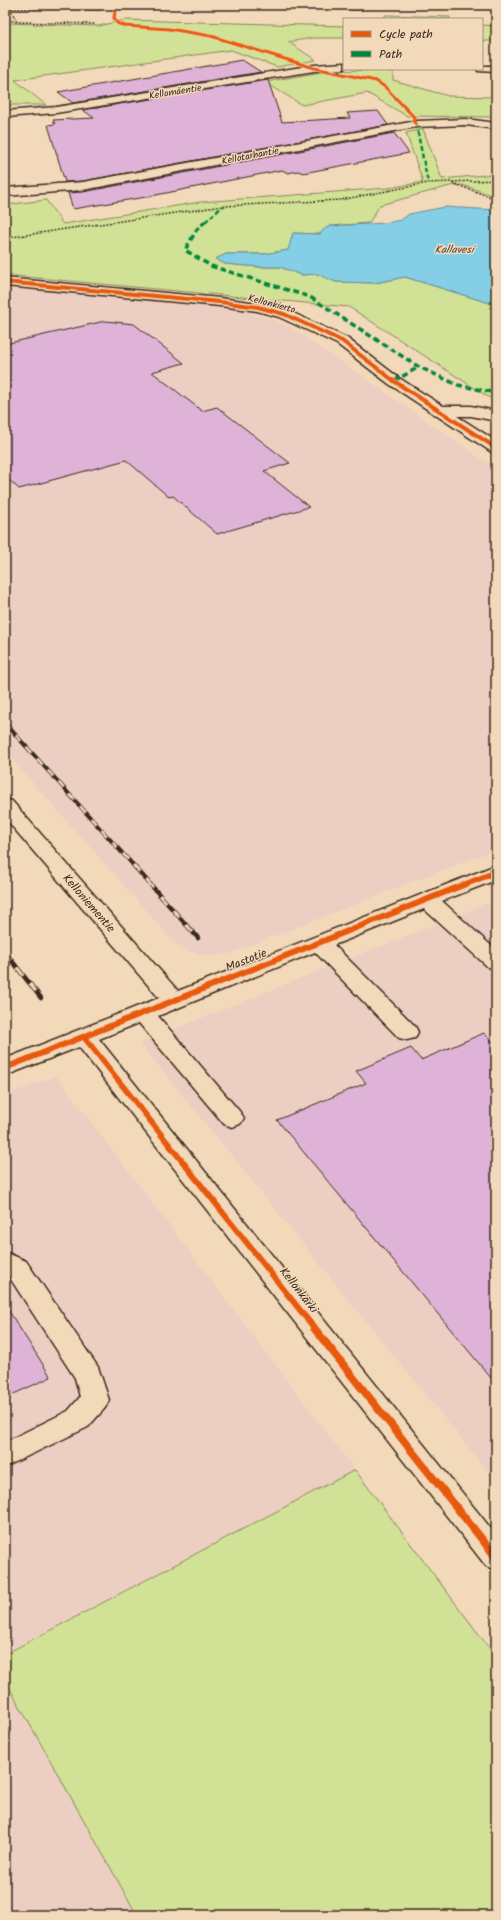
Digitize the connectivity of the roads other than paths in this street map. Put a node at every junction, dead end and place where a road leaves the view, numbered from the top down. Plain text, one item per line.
1 (343, 66) edge
2 (483, 68) edge
3 (496, 69) edge
4 (5, 114) edge
5 (496, 126) edge
6 (5, 192) edge
7 (5, 282) edge
8 (442, 411) junction
9 (496, 416) edge
10 (496, 448) edge
11 (5, 805) edge
12 (496, 872) edge
13 (427, 900) junction
14 (319, 943) junction
15 (496, 962) edge
16 (174, 1001) junction
17 (143, 1013) junction
18 (407, 1032) dead end
19 (84, 1037) junction
20 (5, 1068) edge
21 (232, 1118) dead end
22 (5, 1262) edge
23 (5, 1454) edge
24 (496, 1557) edge

1 - 4 street, Kellomäentie
2 - 3 street
5 - 6 street, Kellotarhantie
7 - 8 street, Kellonkierto
8 - 9 street
8 - 10 street, Kellonkierto
11 - 16 street, Kelloniementie
12 - 13 street, Mastotie
13 - 14 street, Mastotie
13 - 15 street
14 - 16 street, Mastotie
14 - 18 street
16 - 17 street, Mastotie
17 - 19 street, Mastotie
17 - 21 street
19 - 20 street, Mastotie
19 - 24 street, Kellonkärki
22 - 23 street

